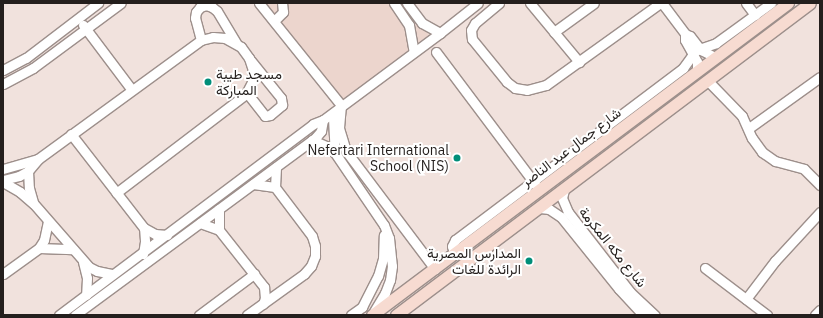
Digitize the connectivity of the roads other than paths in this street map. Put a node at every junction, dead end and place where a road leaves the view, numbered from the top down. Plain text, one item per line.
1 (98, 3) edge
2 (121, 3) edge
3 (282, 3) edge
4 (394, 3) edge
5 (408, 3) edge
6 (478, 3) edge
7 (499, 3) edge
8 (530, 3) edge
9 (594, 3) edge
10 (661, 3) edge
11 (746, 3) edge
12 (771, 3) edge
13 (788, 3) edge
14 (810, 3) edge
15 (263, 4) edge
16 (755, 15) junction
17 (78, 19) junction
18 (274, 21) junction
19 (86, 29) junction
20 (554, 32) junction
21 (440, 33) junction
22 (201, 40) junction
23 (236, 43) junction
24 (696, 51) junction
25 (414, 52) junction
26 (436, 52) dead end
27 (715, 57) junction
28 (249, 58) junction
29 (579, 62) junction
30 (3, 70) edge
31 (697, 71) junction
32 (820, 77) edge
33 (708, 80) junction
34 (3, 84) edge
35 (132, 90) junction
36 (247, 93) junction
37 (338, 107) junction
38 (323, 120) junction
39 (749, 128) junction
40 (71, 134) junction
41 (312, 140) junction
42 (335, 153) junction
43 (38, 159) junction
44 (276, 167) junction
45 (3, 169) edge
46 (28, 171) junction
47 (3, 181) edge
48 (253, 184) junction
49 (536, 185) junction
50 (820, 185) edge
51 (274, 187) junction
52 (564, 190) junction
53 (116, 193) junction
54 (34, 204) junction
55 (205, 207) junction
56 (540, 208) junction
57 (219, 209) junction
58 (820, 212) edge
59 (211, 215) junction
60 (564, 215) junction
61 (48, 221) junction
62 (200, 223) junction
63 (384, 225) junction
64 (144, 228) junction
65 (219, 230) junction
66 (167, 235) junction
67 (38, 248) junction
68 (72, 249) junction
69 (142, 254) junction
70 (83, 261) junction
71 (704, 268) dead end
72 (434, 269) junction
73 (3, 274) edge
74 (113, 274) junction
75 (254, 274) junction
76 (264, 287) junction
77 (281, 290) junction
78 (86, 295) junction
79 (746, 299) junction
80 (263, 304) junction
81 (820, 310) edge
82 (642, 313) edge
83 (59, 315) edge
84 (75, 315) edge
85 (199, 315) edge
86 (246, 315) edge
87 (351, 315) edge
88 (371, 315) edge
89 (396, 315) edge
90 (655, 315) edge
91 (767, 315) edge
92 (815, 315) edge

1 - 17 street
2 - 19 street
3 - 18 street
4 - 25 street
5 - 21 street
6 - 21 street
7 - 29 street
8 - 20 street
9 - 20 street
10 - 24 street
10 - 29 street
11 - 16 street
12 - 16 street
13 - 27 main road, شارع جمال عبد الناصر
14 - 33 main road
15 - 18 street
16 - 24 street
17 - 19 street
17 - 30 street
18 - 37 street
19 - 34 street
19 - 35 street
20 - 29 street
21 - 25 street
22 - 23 street
22 - 23 street
22 - 35 street
23 - 28 street
24 - 27 street
24 - 31 street
24 - 49 street
25 - 37 street
26 - 49 street
27 - 31 main road, شارع جمال عبد الناصر
28 - 36 street
28 - 36 street
31 - 49 main road, شارع جمال عبد الناصر
32 - 39 street
33 - 39 street
33 - 52 main road
35 - 40 street
36 - 53 street
37 - 38 street
37 - 42 street
37 - 72 street
38 - 41 street
38 - 55 street
39 - 50 street
40 - 43 street
40 - 53 street
41 - 42 street
41 - 44 street
42 - 63 street
43 - 45 street
43 - 46 street
44 - 48 street
44 - 51 street
46 - 47 street
46 - 54 street
47 - 54 street
48 - 51 street
48 - 57 street
49 - 72 main road, شارع جمال عبد الناصر
51 - 77 street
52 - 56 main road
52 - 60 street, شارع مكه المكرمة
53 - 64 street
54 - 61 street
55 - 59 street
55 - 66 street
56 - 60 street, شارع مكه المكرمة
56 - 89 main road
57 - 59 street
57 - 65 street
58 - 79 street
59 - 62 street
60 - 82 street, شارع مكه المكرمة
61 - 67 street
61 - 68 street
62 - 65 street
62 - 84 street
63 - 87 street
63 - 88 street
64 - 66 street
64 - 69 street
65 - 75 street
66 - 69 street
67 - 68 street
67 - 73 street
68 - 70 street
69 - 74 street
70 - 74 street
70 - 78 street
71 - 79 street
72 - 88 main road, شارع جمال عبد الناصر
74 - 78 street
75 - 76 street
75 - 85 street
76 - 77 street
76 - 80 street
77 - 80 street
78 - 83 street
79 - 91 street
80 - 86 street
81 - 92 street
82 - 90 street, شارع مكه المكرمة

